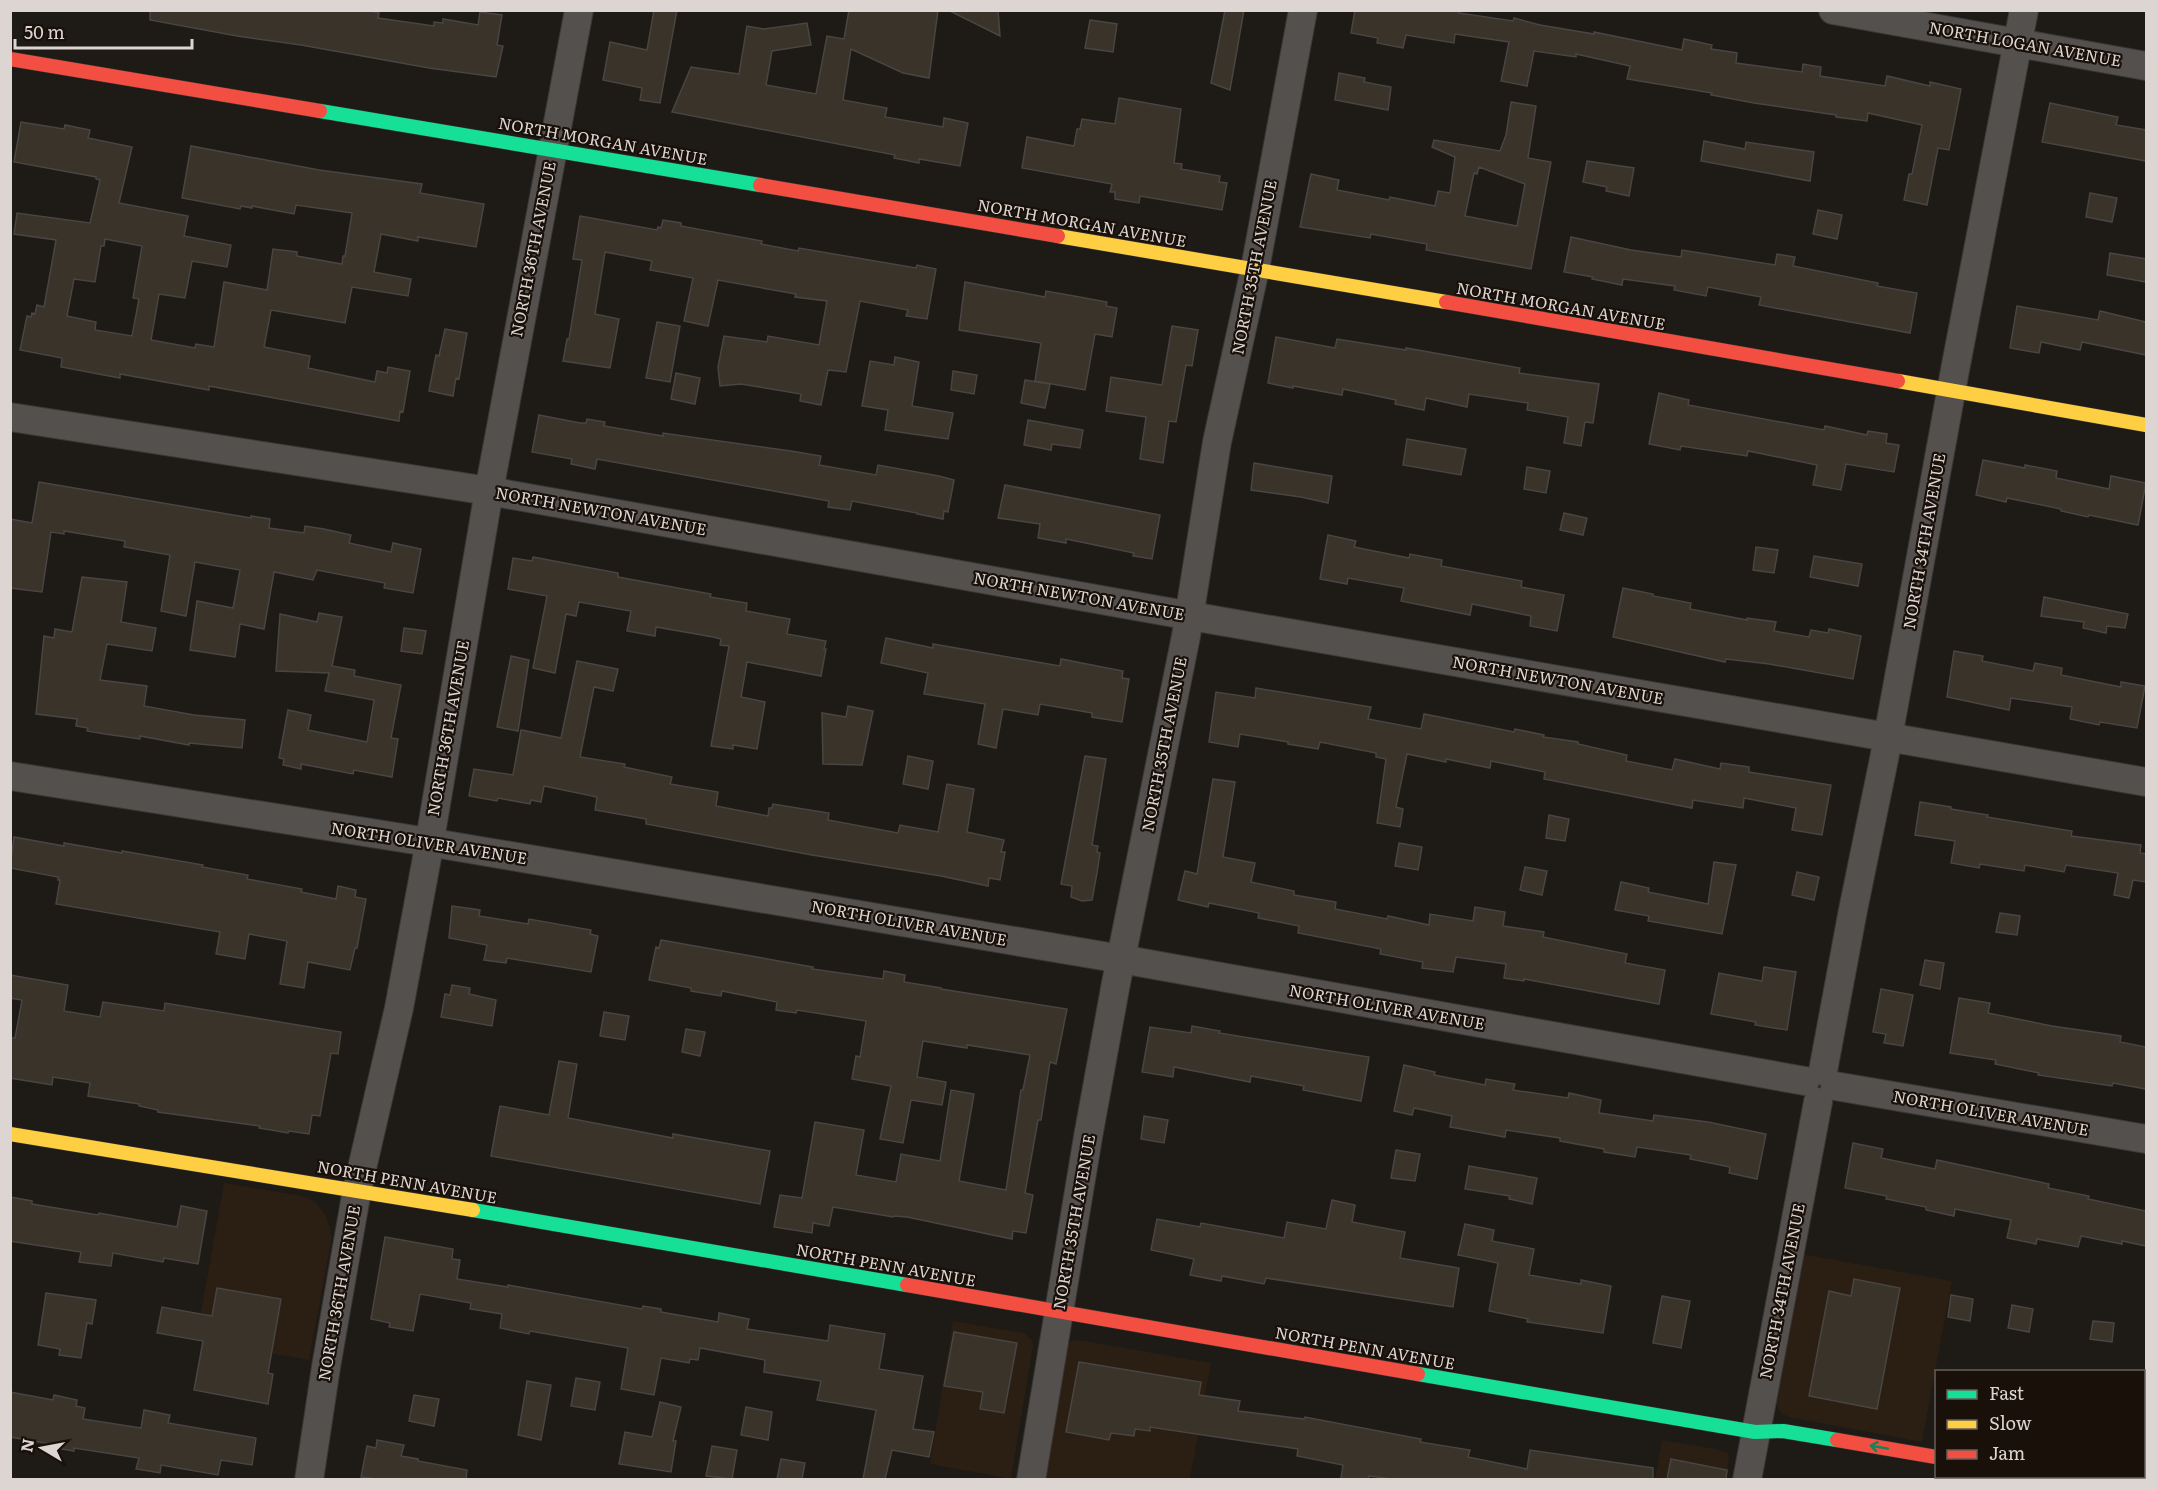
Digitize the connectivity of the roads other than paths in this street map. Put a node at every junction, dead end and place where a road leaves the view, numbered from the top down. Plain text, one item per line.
1 (579, 10) edge
2 (1303, 10) edge
3 (1833, 10) edge
4 (2024, 10) edge
5 (2019, 43) junction
6 (10, 59) edge
7 (2146, 66) edge
8 (552, 149) junction
9 (1255, 269) junction
10 (1951, 390) junction
11 (10, 417) edge
12 (2146, 425) edge
13 (489, 491) junction
14 (1189, 616) junction
15 (1887, 738) junction
16 (10, 776) edge
17 (2146, 783) edge
18 (428, 842) junction
19 (1121, 959) junction
20 (1821, 1085) junction
21 (10, 1134) edge
22 (2146, 1139) edge
23 (357, 1190) junction
24 (1058, 1311) junction
25 (1763, 1439) junction
26 (1935, 1457) edge
27 (309, 1479) edge
28 (1031, 1479) edge
29 (1747, 1479) edge

1 - 8 street, NORTH 36TH AVENUE
2 - 9 street, NORTH 35TH AVENUE
3 - 5 street, NORTH LOGAN AVENUE
4 - 5 street, NORTH 34TH AVENUE
5 - 7 street, NORTH LOGAN AVENUE
5 - 10 street, NORTH 34TH AVENUE
6 - 8 street, NORTH MORGAN AVENUE
8 - 9 street, NORTH MORGAN AVENUE
8 - 13 street, NORTH 36TH AVENUE
9 - 10 street, NORTH MORGAN AVENUE
9 - 14 street, NORTH 35TH AVENUE
10 - 12 street, NORTH MORGAN AVENUE
10 - 15 street, NORTH 34TH AVENUE
11 - 13 street, NORTH NEWTON AVENUE
13 - 14 street, NORTH NEWTON AVENUE
13 - 18 street, NORTH 36TH AVENUE
14 - 15 street, NORTH NEWTON AVENUE
14 - 19 street, NORTH 35TH AVENUE
15 - 17 street, NORTH NEWTON AVENUE
15 - 20 street, NORTH 34TH AVENUE
16 - 18 street, NORTH OLIVER AVENUE
18 - 19 street, NORTH OLIVER AVENUE
18 - 23 street, NORTH 36TH AVENUE
19 - 20 street, NORTH OLIVER AVENUE
19 - 24 street, NORTH 35TH AVENUE
20 - 22 street, NORTH OLIVER AVENUE
20 - 25 street, NORTH 34TH AVENUE
21 - 23 street, NORTH PENN AVENUE
23 - 24 street, NORTH PENN AVENUE
23 - 27 street, NORTH 36TH AVENUE
24 - 25 street, NORTH PENN AVENUE
24 - 28 street, NORTH 35TH AVENUE
26 -> 25 street, NORTH PENN AVENUE
25 - 29 street, NORTH 34TH AVENUE

